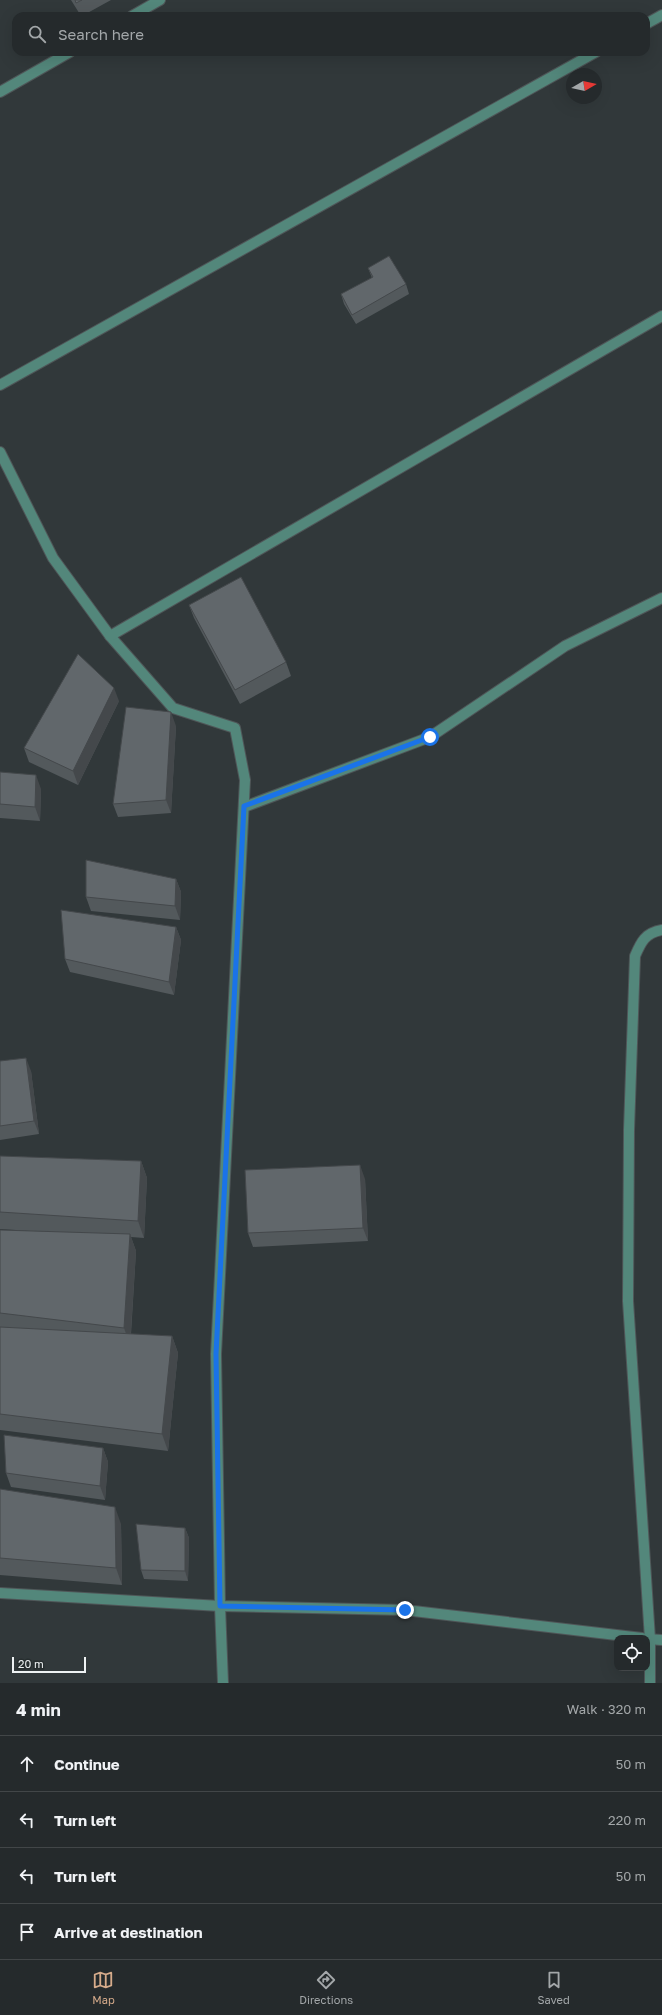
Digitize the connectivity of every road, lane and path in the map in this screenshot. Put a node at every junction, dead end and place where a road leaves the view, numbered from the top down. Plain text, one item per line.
1 (160, 0) edge
2 (139, 12) edge
3 (662, 15) edge
4 (650, 22) edge
5 (63, 56) edge
6 (589, 56) edge
7 (0, 92) edge
8 (662, 316) edge
9 (0, 385) edge
10 (0, 452) edge
11 (662, 598) edge
12 (110, 636) junction
13 (244, 806) junction
14 (662, 930) edge
15 (0, 1593) edge
16 (220, 1606) junction
17 (614, 1635) edge
18 (646, 1635) edge
19 (650, 1639) edge
20 (662, 1640) edge
21 (649, 1671) edge
22 (223, 1683) edge
23 (650, 1683) edge

1 - 2 street
3 - 4 street
5 - 7 street
6 - 9 street
8 - 12 street
10 - 12 street
11 - 13 street
12 - 13 street
13 - 16 street
14 - 18 street
15 - 16 street
16 - 17 street
16 - 22 street
19 - 20 street
21 - 23 street

